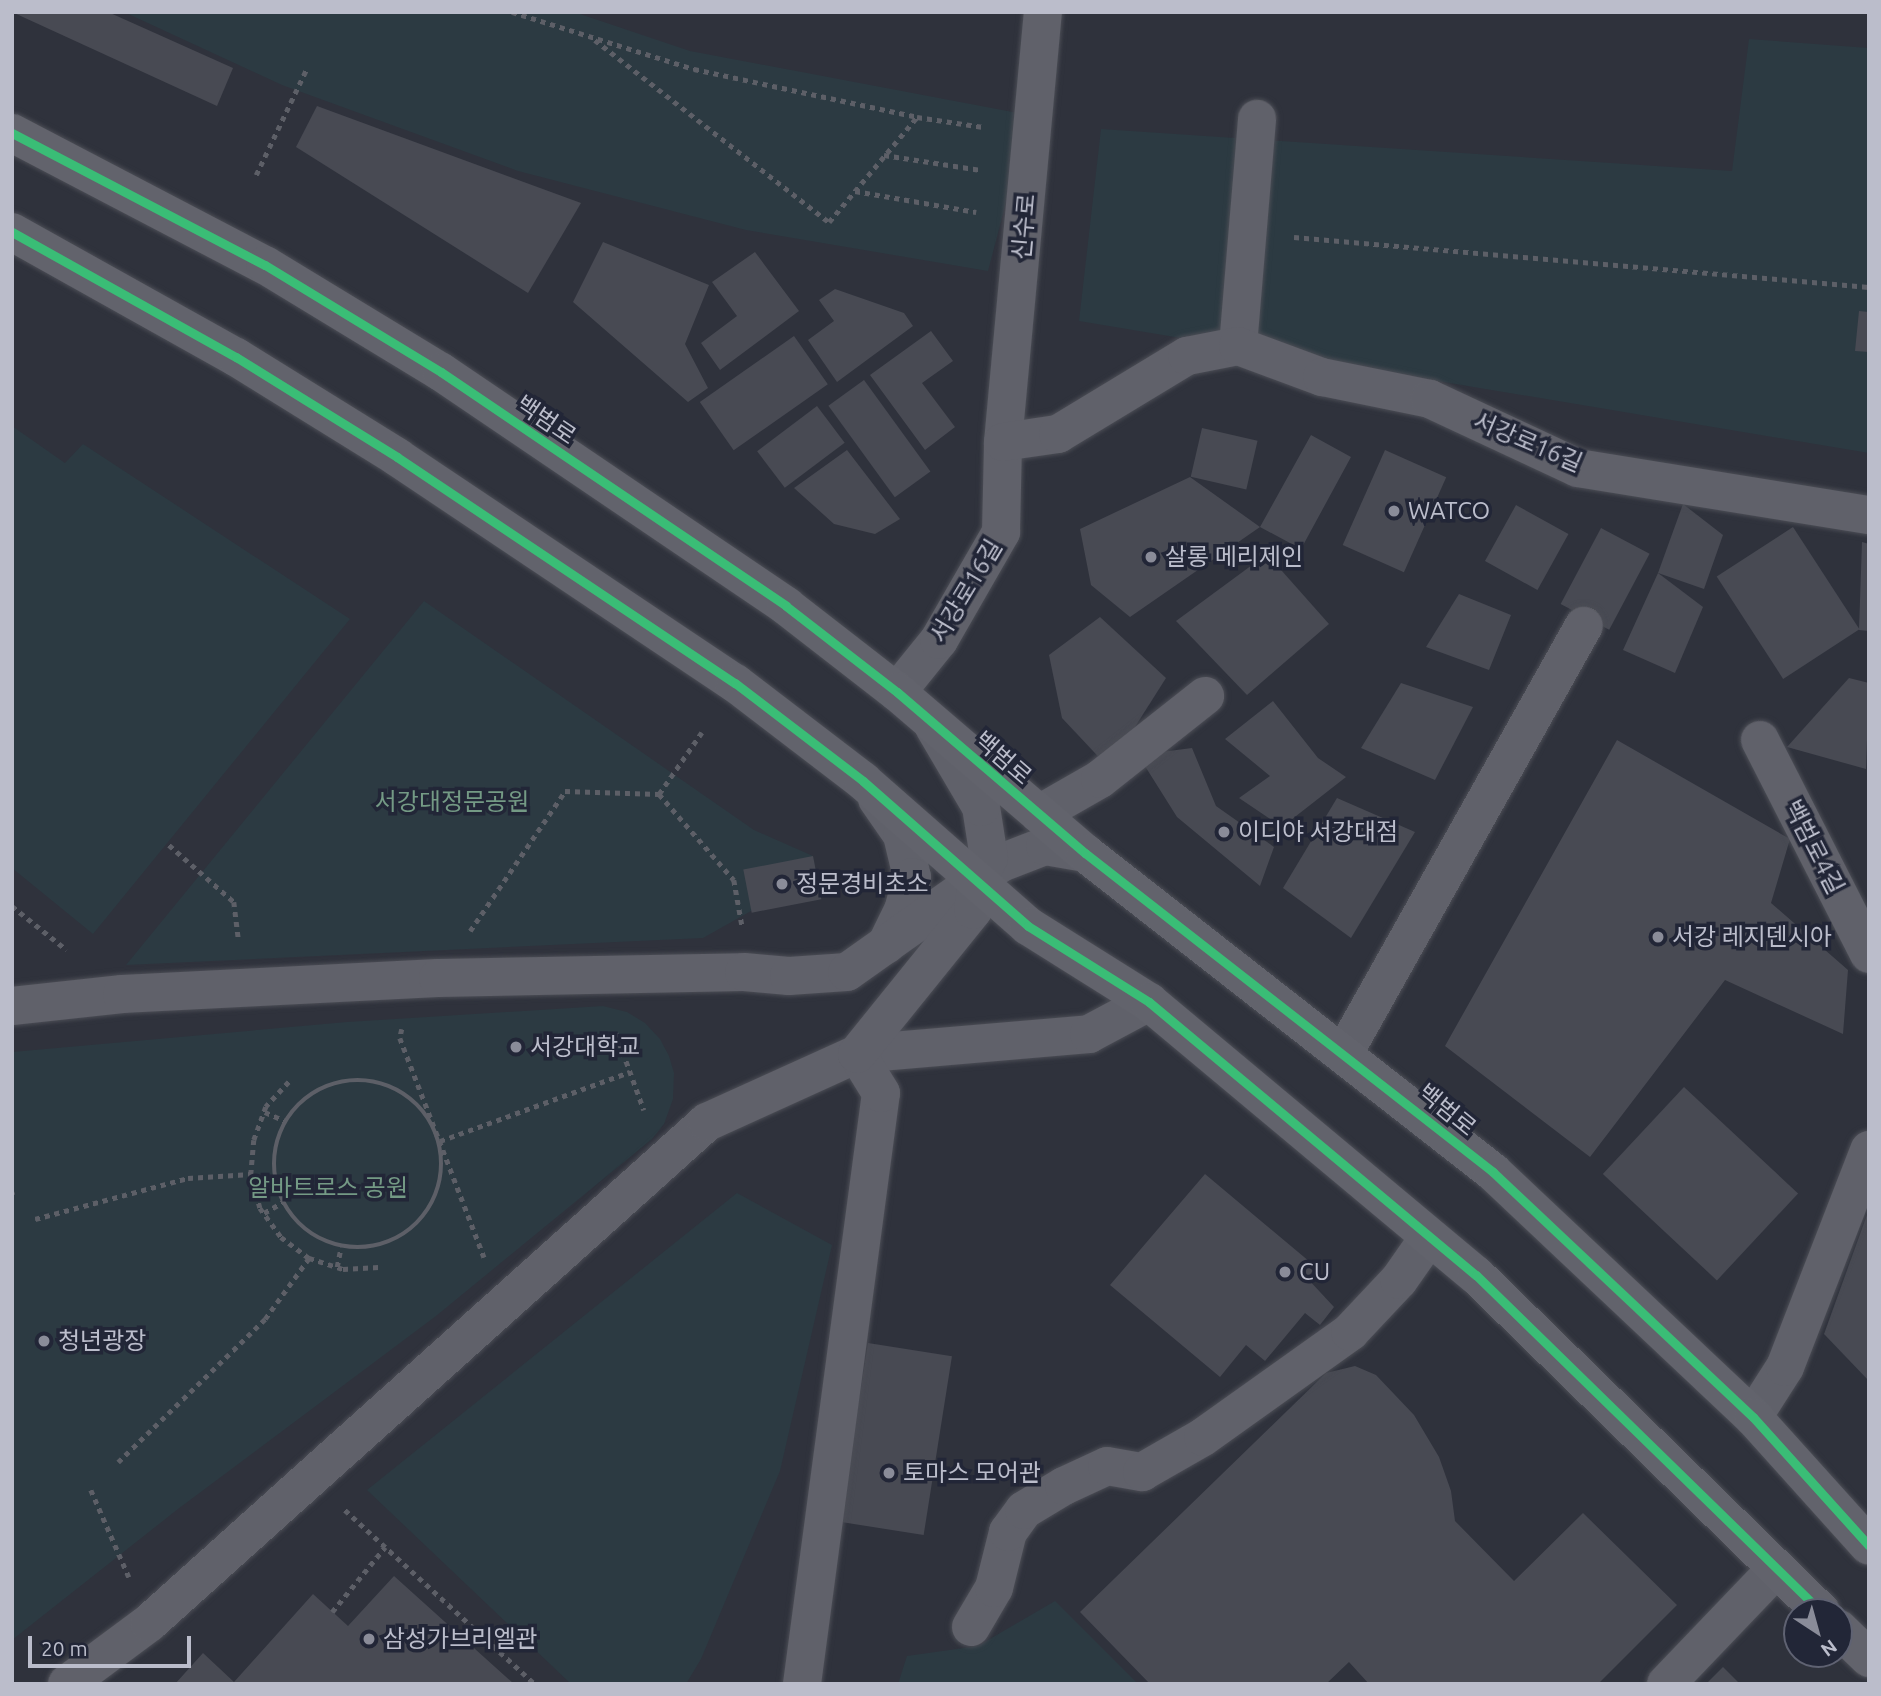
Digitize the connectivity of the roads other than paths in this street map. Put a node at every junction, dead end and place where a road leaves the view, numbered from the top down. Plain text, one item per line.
1 (1043, 12) edge
2 (1257, 119) dead end
3 (12, 133) edge
4 (12, 232) edge
5 (1238, 346) junction
6 (1003, 442) junction
7 (1869, 515) edge
8 (1584, 626) dead end
9 (897, 692) junction
10 (1205, 696) dead end
11 (931, 721) junction
12 (1760, 740) dead end
13 (863, 781) junction
14 (1039, 814) junction
15 (1086, 853) junction
16 (977, 880) junction
17 (886, 945) junction
18 (1869, 954) edge
19 (1149, 1002) junction
20 (12, 1006) edge
21 (1344, 1053) junction
22 (857, 1054) junction
23 (1869, 1150) edge
24 (1429, 1237) junction
25 (1753, 1417) junction
26 (1869, 1546) edge
27 (1776, 1569) junction
28 (1806, 1598) edge
29 (971, 1627) dead end
30 (1853, 1643) edge
31 (1869, 1658) edge
32 (795, 1676) edge
33 (66, 1684) edge
34 (1666, 1684) edge

1 - 6 street, 신수로
2 - 5 street
3 - 9 main road, 백범로
4 - 13 main road
5 - 6 street
5 - 7 street, 서강로16길
6 - 9 street, 서강로16길
8 - 21 street
9 - 11 main road, 백범로
10 - 14 street, 백범로
11 - 14 main road, 백범로
11 - 16 street
12 - 18 street, 백범로4길
13 - 16 main road
13 - 17 street
14 - 15 main road, 백범로
15 - 16 street
15 - 21 main road, 백범로
16 - 17 street
16 - 19 main road
16 - 22 street
17 - 20 street
19 - 22 street
19 - 24 main road
21 - 25 main road, 백범로
22 - 32 street
22 - 33 street
23 - 25 street
24 - 27 main road
24 - 29 street
25 - 26 main road, 백범로
27 - 28 main road
27 - 34 street
30 - 31 main road

